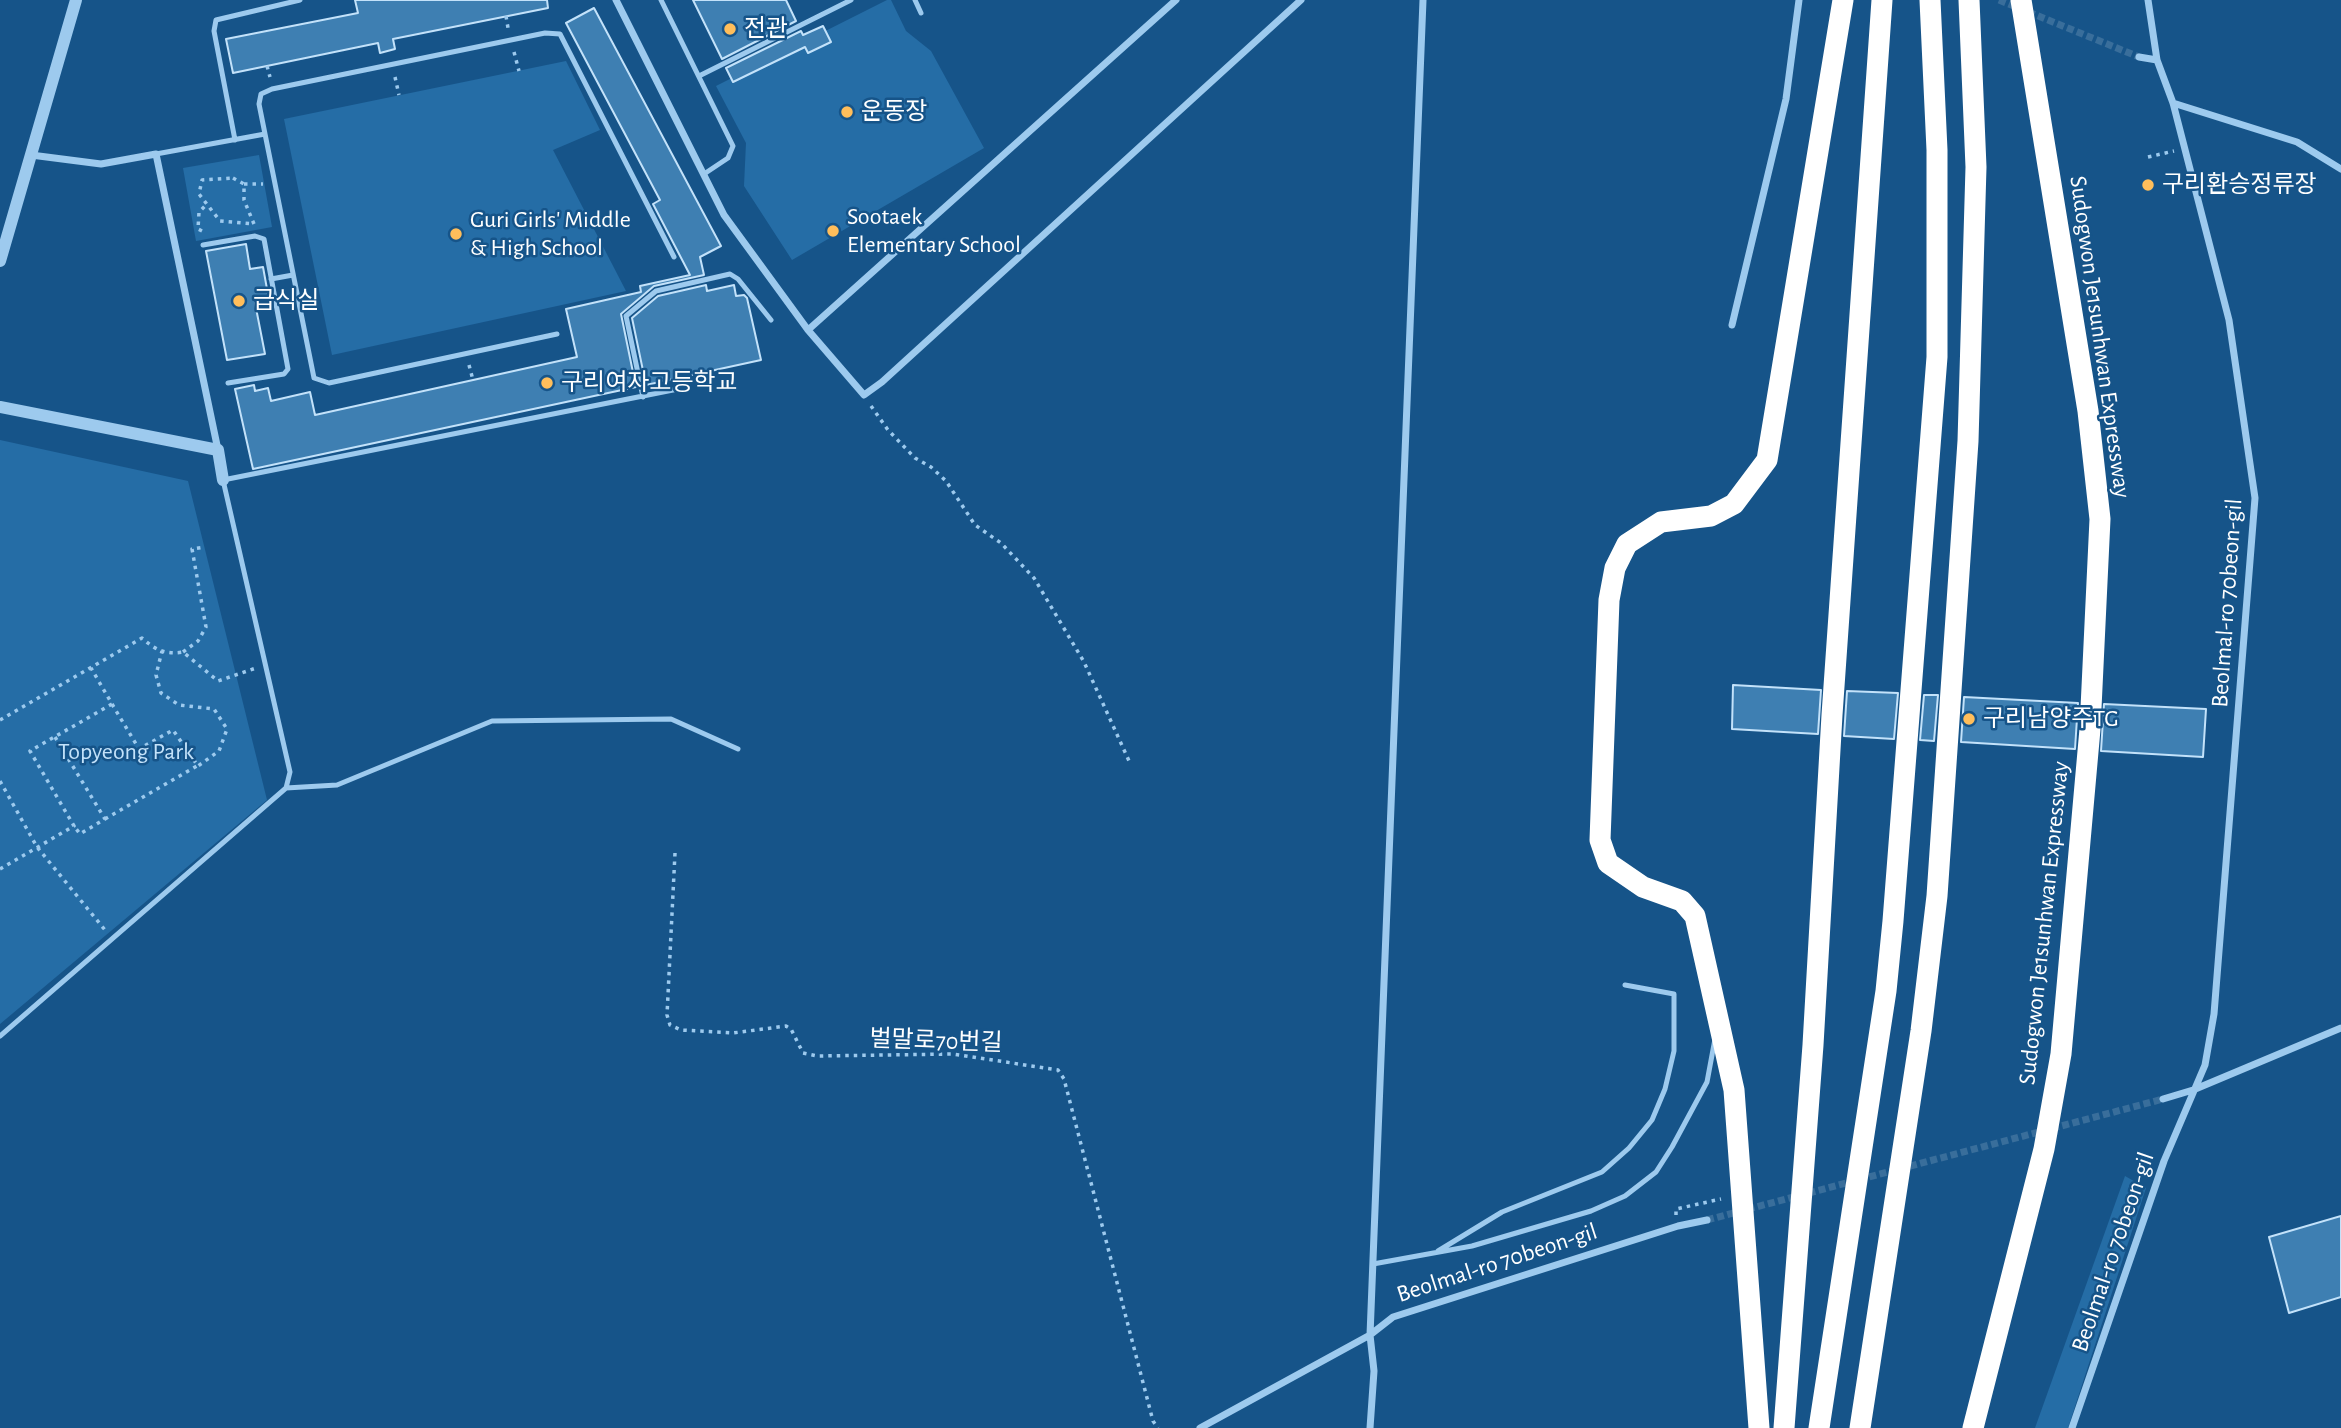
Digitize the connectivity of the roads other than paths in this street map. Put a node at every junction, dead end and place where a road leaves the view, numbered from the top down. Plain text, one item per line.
1 (76, 0) edge
2 (300, 0) edge
3 (616, 0) edge
4 (661, 0) edge
5 (851, 0) edge
6 (915, 0) edge
7 (1176, 0) edge
8 (1301, 0) edge
9 (1423, 0) edge
10 (1799, 0) edge
11 (1843, 0) edge
12 (1882, 0) edge
13 (1930, 0) edge
14 (1969, 0) edge
15 (2021, 0) edge
16 (2148, 0) edge
17 (921, 13) dead end
18 (2139, 57) tunnel mouth
19 (2157, 60) junction
20 (699, 76) junction
21 (2173, 103) junction
22 (265, 134) junction
23 (235, 140) junction
24 (156, 154) junction
25 (29, 155) junction
26 (2341, 169) edge
27 (704, 174) junction
28 (203, 245) dead end
29 (674, 257) dead end
30 (0, 261) edge
31 (293, 275) junction
32 (271, 279) junction
33 (771, 320) dead end
34 (1732, 325) dead end
35 (808, 330) junction
36 (557, 334) dead end
37 (228, 383) dead end
38 (688, 387) dead end
39 (643, 397) junction
40 (0, 407) edge
41 (218, 450) junction
42 (223, 480) junction
43 (737, 749) dead end
44 (286, 788) junction
45 (1625, 985) dead end
46 (1718, 1019) junction
47 (2341, 1028) edge
48 (0, 1036) edge
49 (2193, 1090) junction
50 (2163, 1099) tunnel mouth
51 (1707, 1220) tunnel mouth
52 (1435, 1252) junction
53 (1373, 1264) junction
54 (1370, 1335) junction
55 (1200, 1428) edge
56 (1370, 1428) edge
57 (1759, 1428) edge
58 (1784, 1428) edge
59 (1819, 1428) edge
60 (1860, 1428) edge
61 (1973, 1428) edge
62 (2072, 1428) edge

1 - 25 street
2 - 23 lane
3 - 27 street
4 - 20 lane
5 - 20 lane
6 - 17 lane
7 - 35 street
8 - 35 street
9 - 53 street
10 - 34 street
11 - 46 highway
12 - 58 highway
13 - 59 highway
14 - 60 highway
15 - 61 highway, Sudogwon Je1sunhwan Expressway
16 - 19 street, Beolmal-ro 70beon-gil
18 - 19 street
19 - 21 street, Beolmal-ro 70beon-gil
20 - 27 lane
21 - 26 street
21 - 49 street, Beolmal-ro 70beon-gil
22 - 23 lane
22 - 29 lane
22 - 31 lane
23 - 24 lane
24 - 25 street
24 - 41 street
25 - 30 street
27 - 35 street
28 - 32 lane
31 - 32 lane
31 - 36 lane
32 - 37 lane
33 - 39 lane
38 - 39 lane
39 - 42 lane
40 - 41 street
41 - 42 street
42 - 44 lane
43 - 44 lane
44 - 48 lane
45 - 52 lane
46 - 52 lane
46 - 57 highway
47 - 49 street
49 - 50 street
49 - 62 street, Beolmal-ro 70beon-gil
51 - 54 street, Beolmal-ro 70beon-gil
52 - 53 lane
53 - 54 street
54 - 55 street, Beolmal-ro 70beon-gil
54 - 56 street

